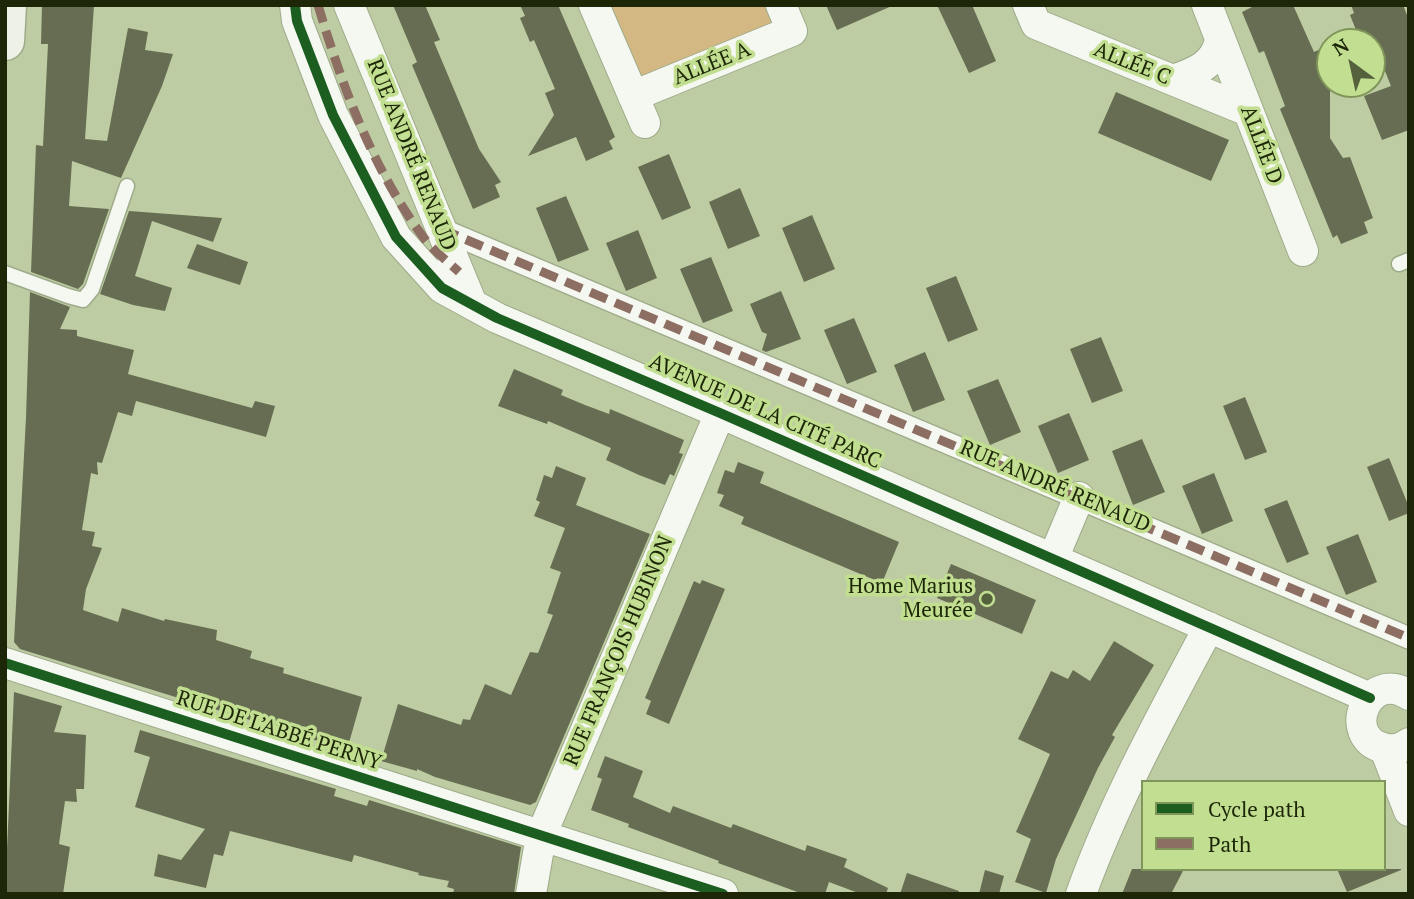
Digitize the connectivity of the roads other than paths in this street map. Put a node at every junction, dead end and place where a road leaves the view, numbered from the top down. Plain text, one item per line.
1 (7, 5) edge
2 (295, 5) edge
3 (349, 5) edge
4 (594, 5) edge
5 (1028, 5) edge
6 (1207, 5) edge
7 (786, 18) edge
8 (1220, 40) junction
9 (5, 41) edge
10 (1173, 80) junction
11 (1248, 111) junction
12 (127, 186) dead end
13 (441, 229) junction
14 (1303, 251) dead end
15 (5, 273) edge
16 (472, 304) junction
17 (701, 338) joint
18 (720, 413) junction
19 (1079, 497) junction
20 (1053, 559) junction
21 (1209, 627) junction
22 (1409, 638) edge
23 (5, 663) edge
24 (1409, 695) edge
25 (1370, 698) junction
26 (1397, 746) edge
27 (1409, 811) edge
28 (541, 836) junction
29 (531, 894) edge
30 (723, 894) edge
31 (1081, 894) edge

1 - 9 main road
2 - 16 street, AVENUE DE LA CITÉ PARC
3 - 13 street, RUE ANDRÉ RENAUD
4 - 7 street, ALLÉE A
5 - 10 street, ALLÉE C
6 - 8 street, ALLÉE D
8 - 10 street
8 - 11 street, ALLÉE D
10 - 11 street, ALLÉE C
11 - 14 street, ALLÉE D
12 - 15 lane
13 - 16 street, RUE ANDRÉ RENAUD
13 - 17 street, AVENUE DE LA CITÉ PARC
16 - 18 street, AVENUE DE LA CITÉ PARC
17 - 19 street, RUE ANDRÉ RENAUD
18 - 20 street, AVENUE DE LA CITÉ PARC
18 - 28 street, RUE FRANÇOIS HUBINON
19 - 20 street
19 - 22 street, RUE ANDRÉ RENAUD
20 - 21 street, AVENUE DE LA CITÉ PARC
21 - 25 street, AVENUE DE LA CITÉ PARC
21 - 31 street
23 - 28 street, RUE DE L’ABBÉ PERNY
24 - 25 street
25 - 26 street
26 - 27 street
28 - 29 street, RUE FRANÇOIS HUBINON
28 - 30 street, RUE DE L’ABBÉ PERNY

